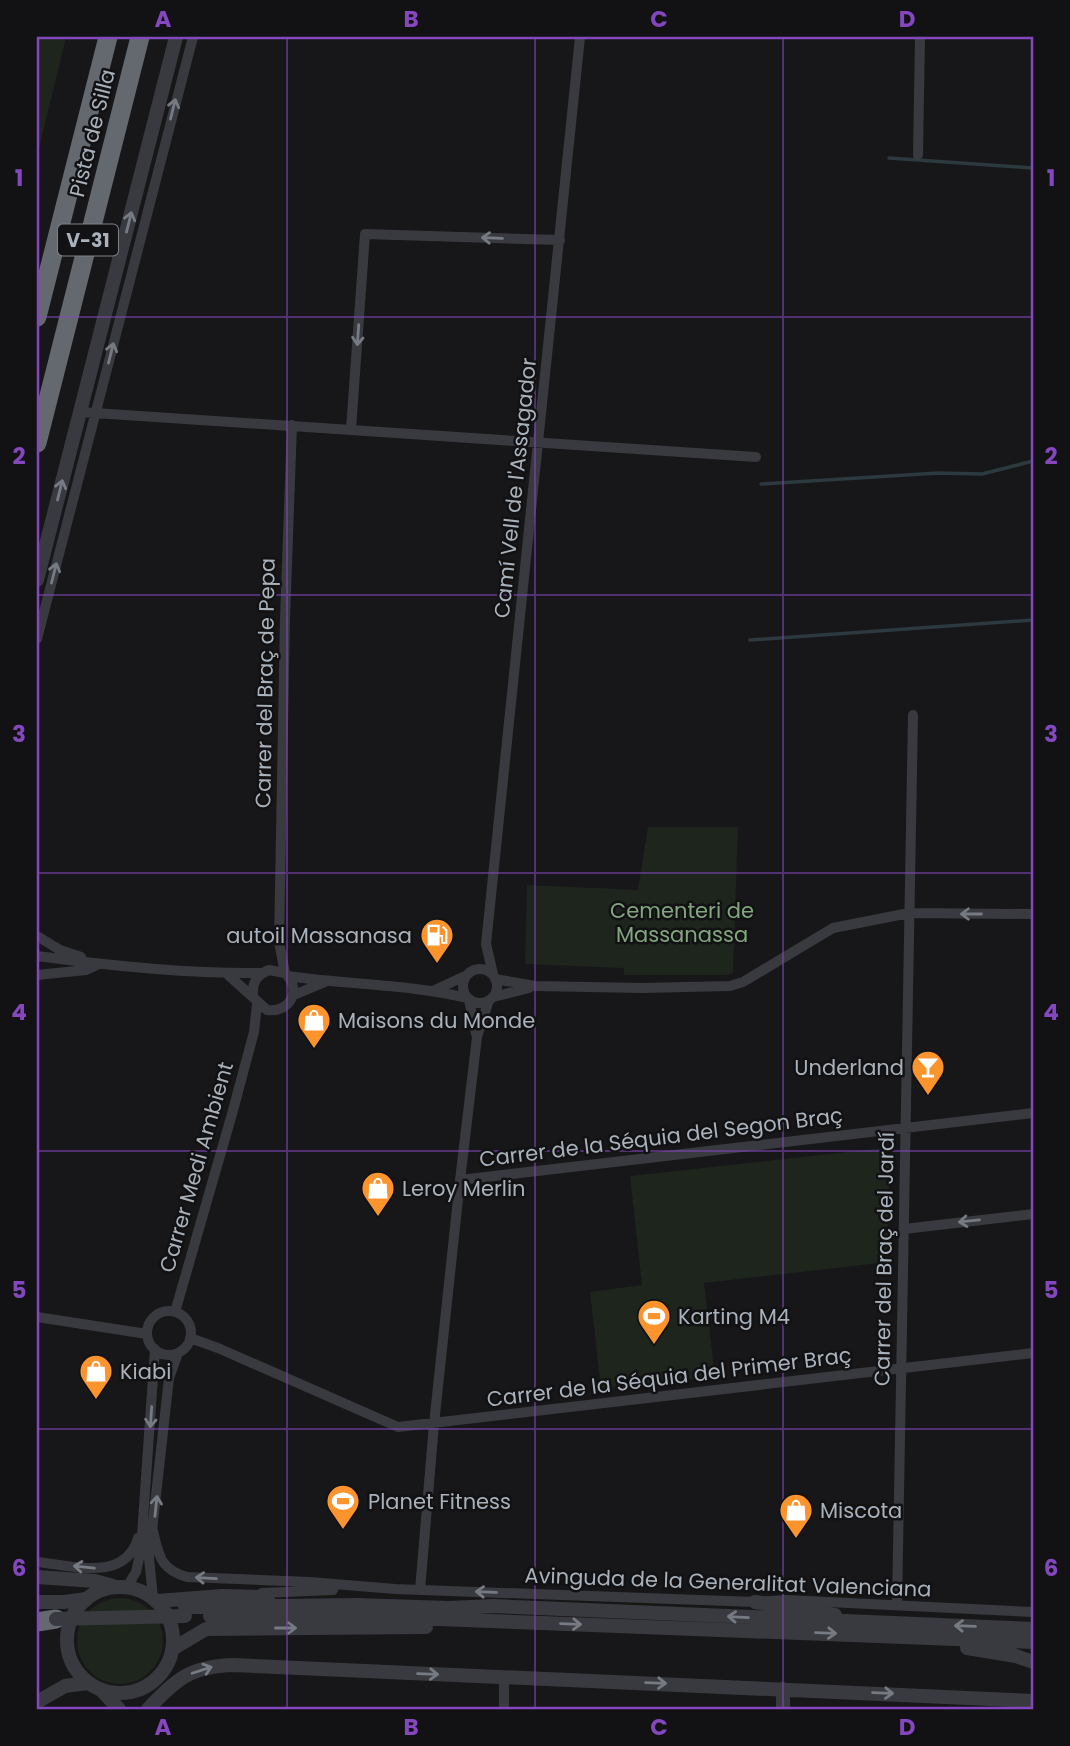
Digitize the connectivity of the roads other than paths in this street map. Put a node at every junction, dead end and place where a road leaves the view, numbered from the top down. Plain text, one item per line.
1 (108, 37) edge
2 (140, 37) edge
3 (176, 37) edge
4 (183, 37) edge
5 (192, 37) edge
6 (580, 37) edge
7 (919, 37) edge
8 (187, 54) junction
9 (160, 131) junction
10 (918, 155) dead end
11 (149, 174) junction
12 (560, 240) junction
13 (37, 317) edge
14 (80, 412) junction
15 (95, 413) junction
16 (292, 425) junction
17 (351, 429) junction
18 (37, 443) edge
19 (540, 443) junction
20 (756, 457) dead end
21 (37, 580) edge
22 (37, 639) edge
23 (912, 715) dead end
24 (909, 913) junction
25 (1033, 914) edge
26 (37, 936) edge
27 (279, 942) junction
28 (486, 944) junction
29 (37, 956) edge
30 (100, 964) junction
31 (265, 972) junction
32 (469, 973) junction
33 (226, 974) junction
34 (287, 974) junction
35 (37, 975) edge
36 (494, 976) junction
37 (325, 982) junction
38 (535, 986) junction
39 (435, 990) junction
40 (294, 995) junction
41 (468, 999) junction
42 (491, 999) junction
43 (255, 1000) junction
44 (274, 1011) junction
45 (254, 1032) junction
46 (477, 1037) junction
47 (1033, 1113) edge
48 (905, 1128) junction
49 (460, 1180) junction
50 (1033, 1214) edge
51 (904, 1229) junction
52 (174, 1312) junction
53 (37, 1317) edge
54 (148, 1334) junction
55 (190, 1338) junction
56 (155, 1349) junction
57 (178, 1353) junction
58 (1033, 1353) edge
59 (903, 1368) junction
60 (434, 1424) junction
61 (144, 1515) junction
62 (153, 1531) junction
63 (37, 1562) edge
64 (41, 1576) edge
65 (122, 1587) junction
66 (395, 1589) junction
67 (421, 1590) junction
68 (222, 1596) junction
69 (87, 1598) junction
70 (155, 1599) junction
71 (37, 1602) edge
72 (755, 1602) junction
73 (897, 1605) junction
74 (37, 1610) edge
75 (1033, 1612) edge
76 (493, 1614) junction
77 (46, 1617) edge
78 (864, 1628) junction
79 (1033, 1629) edge
80 (1033, 1642) edge
81 (174, 1648) junction
82 (1033, 1662) edge
83 (504, 1677) junction
84 (154, 1682) junction
85 (88, 1683) junction
86 (783, 1689) junction
87 (102, 1691) junction
88 (1033, 1701) edge
89 (37, 1703) edge
90 (119, 1709) edge
91 (145, 1709) edge
92 (504, 1709) edge
93 (783, 1709) edge

1 - 13 highway, Pista de Silla / V-31
2 - 18 highway, Pista de Silla / V-31
3 - 9 street
4 - 8 street
5 - 8 street
6 - 12 street, Camí Vell de l'Assagador
7 - 10 street
9 -> 8 street
9 - 11 street
9 - 11 street
14 -> 11 street
15 -> 11 street
12 -> 17 street
12 - 19 street, Camí Vell de l'Assagador
14 - 15 street
21 -> 14 street
15 - 16 street
22 -> 15 street
16 - 17 street
16 - 27 street, Carrer del Braç de Pepa
17 - 19 street
19 - 20 street
19 - 28 street, Camí Vell de l'Assagador
23 - 24 street, Carrer del Braç del Jardí
25 -> 24 street
24 - 38 street
24 - 48 street, Carrer del Braç del Jardí
26 - 30 street
27 - 31 street, Carrer del Braç de Pepa
27 - 34 street, Carrer del Braç de Pepa
28 - 32 street, Camí Vell de l'Assagador
28 - 36 street, Camí Vell de l'Assagador
29 - 30 street
30 - 33 street
30 - 35 street
31 - 33 street
31 - 34 street
31 - 43 street
32 - 36 street
32 - 39 street
32 - 41 street
33 - 43 street
34 - 37 street
34 - 40 street
36 - 38 street
36 - 42 street
37 - 39 street
37 - 40 street
38 - 42 street
39 - 41 street
40 - 44 street
41 - 42 street
41 - 46 street
42 - 46 street
43 - 44 street
43 - 45 street, Carrer Medi Ambient
44 - 45 street, Carrer Medi Ambient
45 - 52 street, Carrer Medi Ambient
46 - 49 street
47 - 48 street, Carrer de la Séquia del Segon Braç
48 - 49 street, Carrer de la Séquia del Segon Braç
48 - 51 street, Carrer del Braç del Jardí
49 - 60 street
50 -> 51 street
51 - 59 street, Carrer del Braç del Jardí
52 - 54 street
52 - 55 street
53 - 54 street
54 - 56 street
55 - 57 street
55 - 60 street, Carrer de la Séquia del Primer Braç
56 - 57 street
56 -> 61 street
62 -> 57 street
58 - 59 street, Carrer de la Séquia del Primer Braç
59 - 60 street, Carrer de la Séquia del Primer Braç
59 - 73 street, Carrer del Braç del Jardí
60 - 67 street
61 -> 63 street
61 - 65 street
66 -> 62 street
62 - 70 street
64 - 65 street
65 - 69 street
65 - 70 street
66 - 67 street, Avinguda de la Generalitat Valenciana
66 - 68 street
72 -> 67 street, Avinguda de la Generalitat Valenciana
68 - 70 street
68 - 76 street
69 - 71 street
69 - 85 street
70 - 81 street
72 - 73 street, Avinguda de la Generalitat Valenciana
72 - 78 street
73 - 75 street, Avinguda de la Generalitat Valenciana
74 - 77 street
76 - 77 street, bridge
76 - 78 street
81 -> 76 street
79 -> 78 street
78 - 80 street
78 - 82 street
81 - 84 street
83 -> 86 street
91 -> 83 street
83 - 92 street
84 - 87 street
84 - 91 street
85 - 87 street
85 - 89 street
86 -> 88 street
86 - 93 street
87 - 90 street

